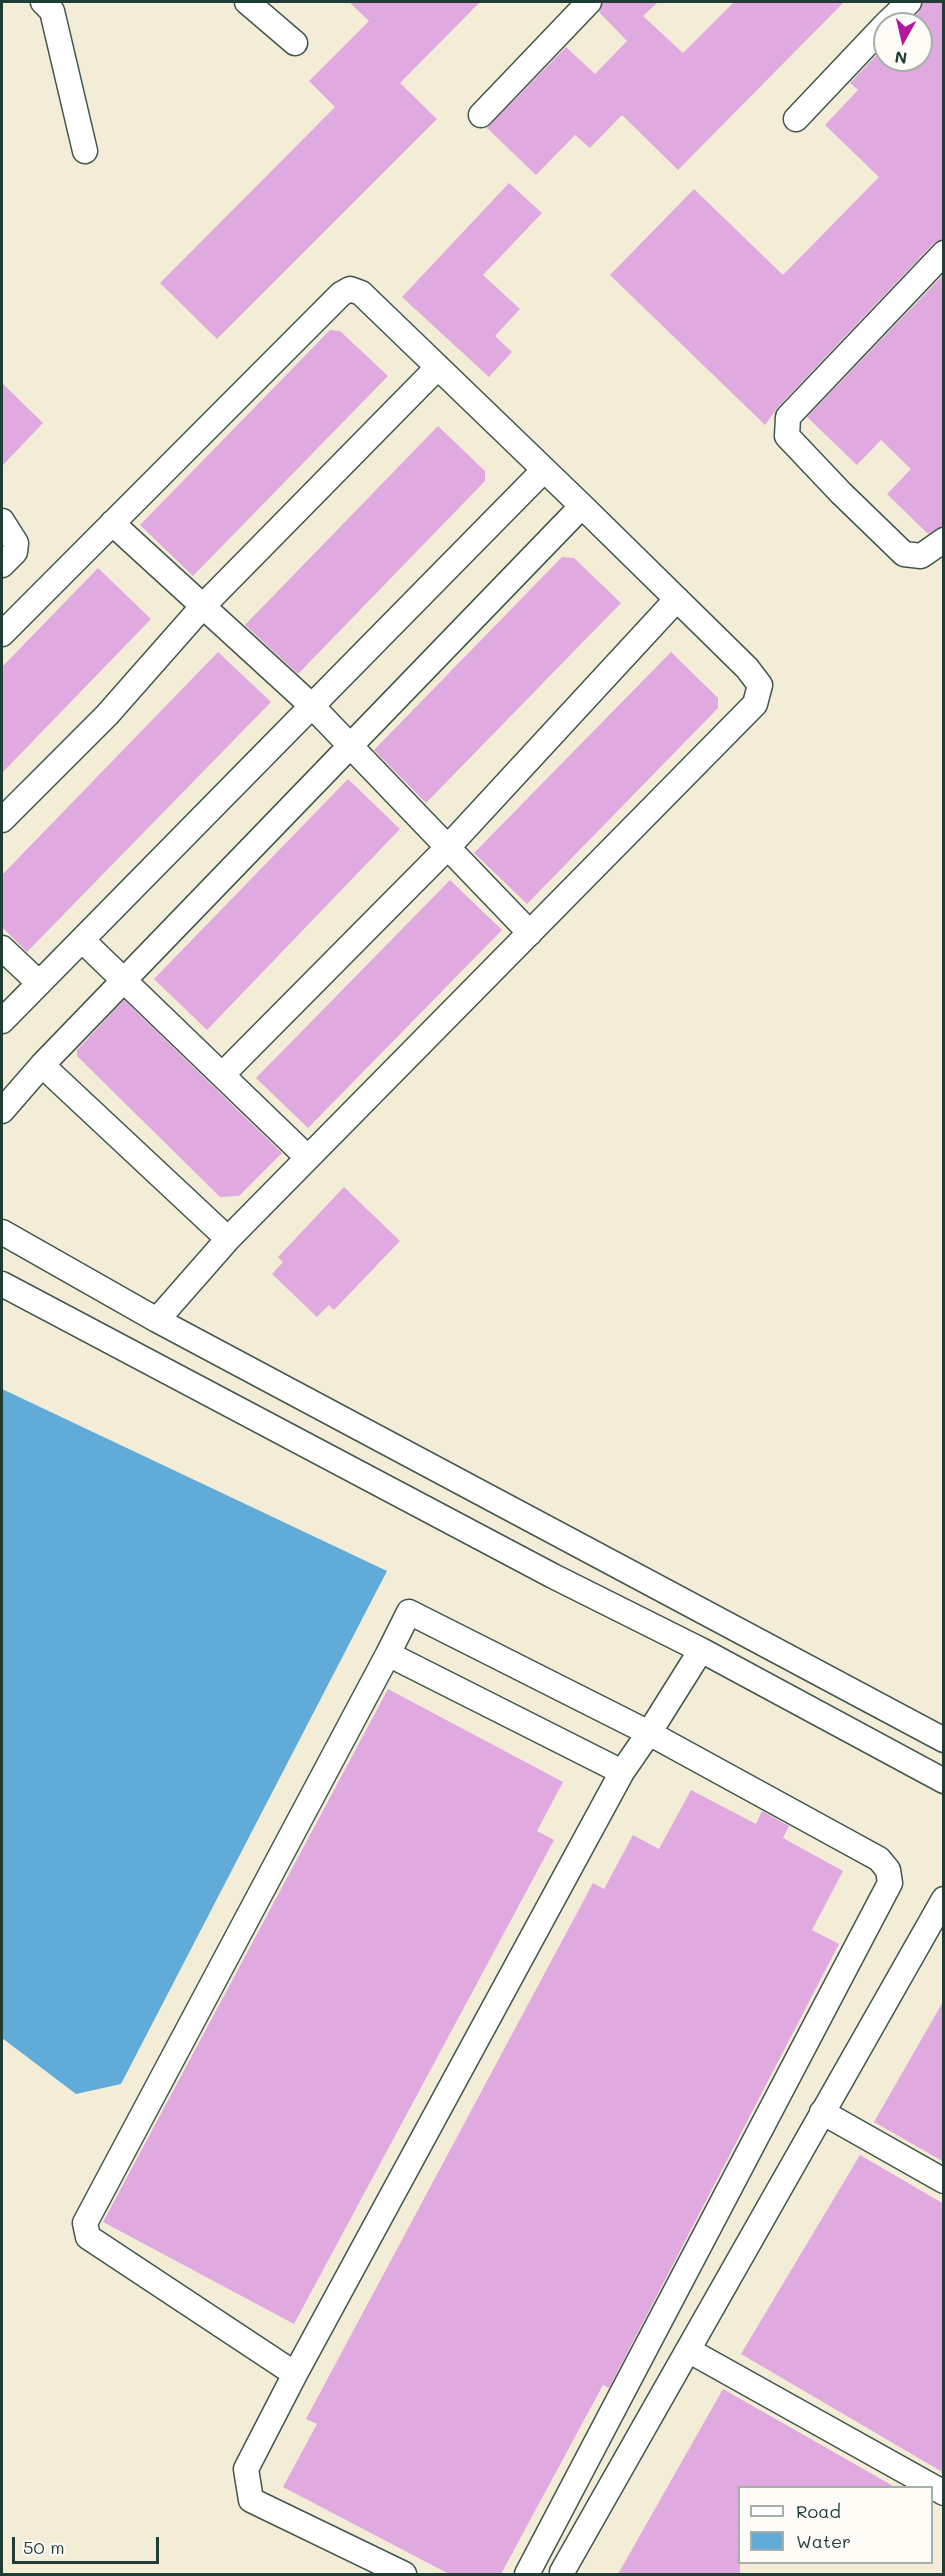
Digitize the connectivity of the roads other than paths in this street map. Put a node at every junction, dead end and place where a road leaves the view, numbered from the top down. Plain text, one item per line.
1 (43, 2) edge
2 (247, 2) edge
3 (590, 2) edge
4 (873, 39) edge
5 (295, 43) dead end
6 (482, 115) dead end
7 (796, 119) dead end
8 (85, 150) dead end
9 (944, 253) edge
10 (438, 367) junction
11 (544, 470) junction
12 (582, 506) junction
13 (2, 521) edge
14 (112, 523) junction
15 (944, 540) edge
16 (2, 565) edge
17 (677, 599) junction
18 (203, 606) junction
19 (2, 634) edge
20 (312, 706) junction
21 (351, 745) junction
22 (2, 820) edge
23 (449, 846) junction
24 (530, 933) junction
25 (82, 940) junction
26 (2, 948) edge
27 (123, 981) junction
28 (39, 983) junction
29 (2, 1021) edge
30 (42, 1065) junction
31 (222, 1075) junction
32 (2, 1111) edge
33 (308, 1158) junction
34 (2, 1232) edge
35 (228, 1239) junction
36 (2, 1284) edge
37 (157, 1320) junction
38 (571, 1542) junction
39 (553, 1576) junction
40 (701, 1650) junction
41 (388, 1654) junction
42 (649, 1732) junction
43 (944, 1740) edge
44 (622, 1772) junction
45 (944, 1781) edge
46 (944, 1899) edge
47 (822, 2112) junction
48 (944, 2181) edge
49 (688, 2350) junction
50 (295, 2374) junction
51 (931, 2486) edge
52 (562, 2572) dead end
53 (404, 2574) edge
54 (527, 2574) edge

1 - 8 street
2 - 5 street
3 - 6 street
4 - 7 street
9 - 15 street
10 - 11 street
10 - 14 street
10 - 18 street
11 - 12 street
11 - 20 street
12 - 17 street
12 - 21 street
13 - 16 street
14 - 18 street
14 - 19 street
17 - 23 street
17 - 24 street
18 - 20 street
18 - 22 street
20 - 21 street
20 - 25 street
21 - 23 street
21 - 27 street
23 - 24 street
23 - 31 street
24 - 33 street
25 - 27 street
25 - 28 street
26 - 28 street
27 - 30 street
27 - 31 street
28 - 29 street
30 - 32 street
30 - 35 street
31 - 33 street
33 - 35 street
34 - 37 street
35 - 37 street
36 - 39 street
37 - 38 street
38 - 39 street
38 - 43 street
39 - 40 street
40 - 42 street
40 - 45 street
41 - 42 street
41 - 44 street
41 - 50 street
42 - 44 street
42 - 54 street
44 - 50 street
46 - 47 street
47 - 48 street
47 - 49 street
49 - 51 street
49 - 52 street
50 - 53 street

